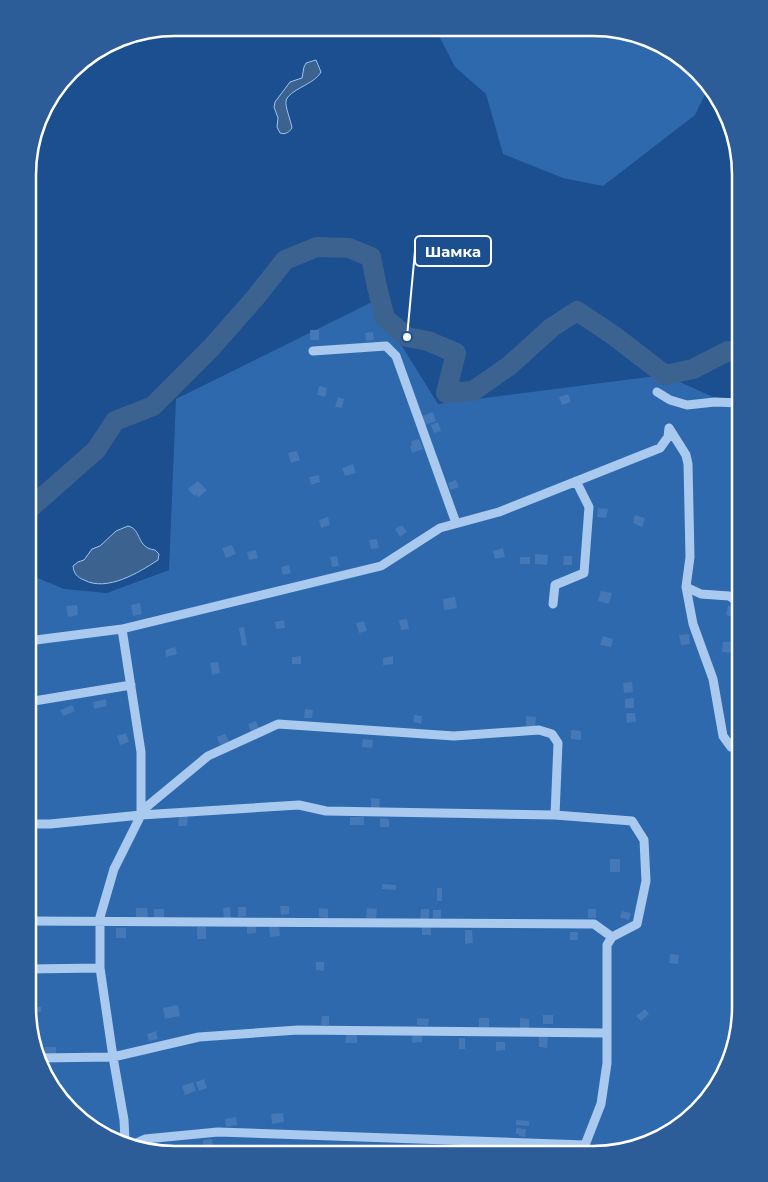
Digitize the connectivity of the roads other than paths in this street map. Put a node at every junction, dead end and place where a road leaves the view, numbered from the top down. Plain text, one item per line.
1 (313, 352) dead end
2 (657, 392) dead end
3 (732, 403) edge
4 (576, 481) junction
5 (456, 523) junction
6 (686, 587) junction
7 (731, 598) edge
8 (553, 604) dead end
9 (122, 629) junction
10 (36, 640) edge
11 (131, 685) junction
12 (36, 701) edge
13 (731, 747) edge
14 (141, 815) junction
15 (555, 815) junction
16 (36, 824) edge
17 (36, 921) edge
18 (100, 922) junction
19 (612, 937) junction
20 (100, 968) junction
21 (36, 969) edge
22 (606, 1033) junction
23 (113, 1057) junction
24 (46, 1058) edge
25 (126, 1136) edge
26 (140, 1141) edge
27 (585, 1145) joint

1 - 5 lane
2 - 3 lane
4 - 5 lane
4 - 6 lane
4 - 8 lane
5 - 9 lane
6 - 7 lane
6 - 13 lane
9 - 10 lane
9 - 11 lane
11 - 12 lane
11 - 14 lane
14 - 15 lane
14 - 15 lane
14 - 16 lane
14 - 18 lane
15 - 19 lane
17 - 18 lane
18 - 19 lane
18 - 20 lane
19 - 22 lane
20 - 21 lane
20 - 23 lane
22 - 23 lane
22 - 27 lane
23 - 24 lane
23 - 25 lane
26 - 27 lane

